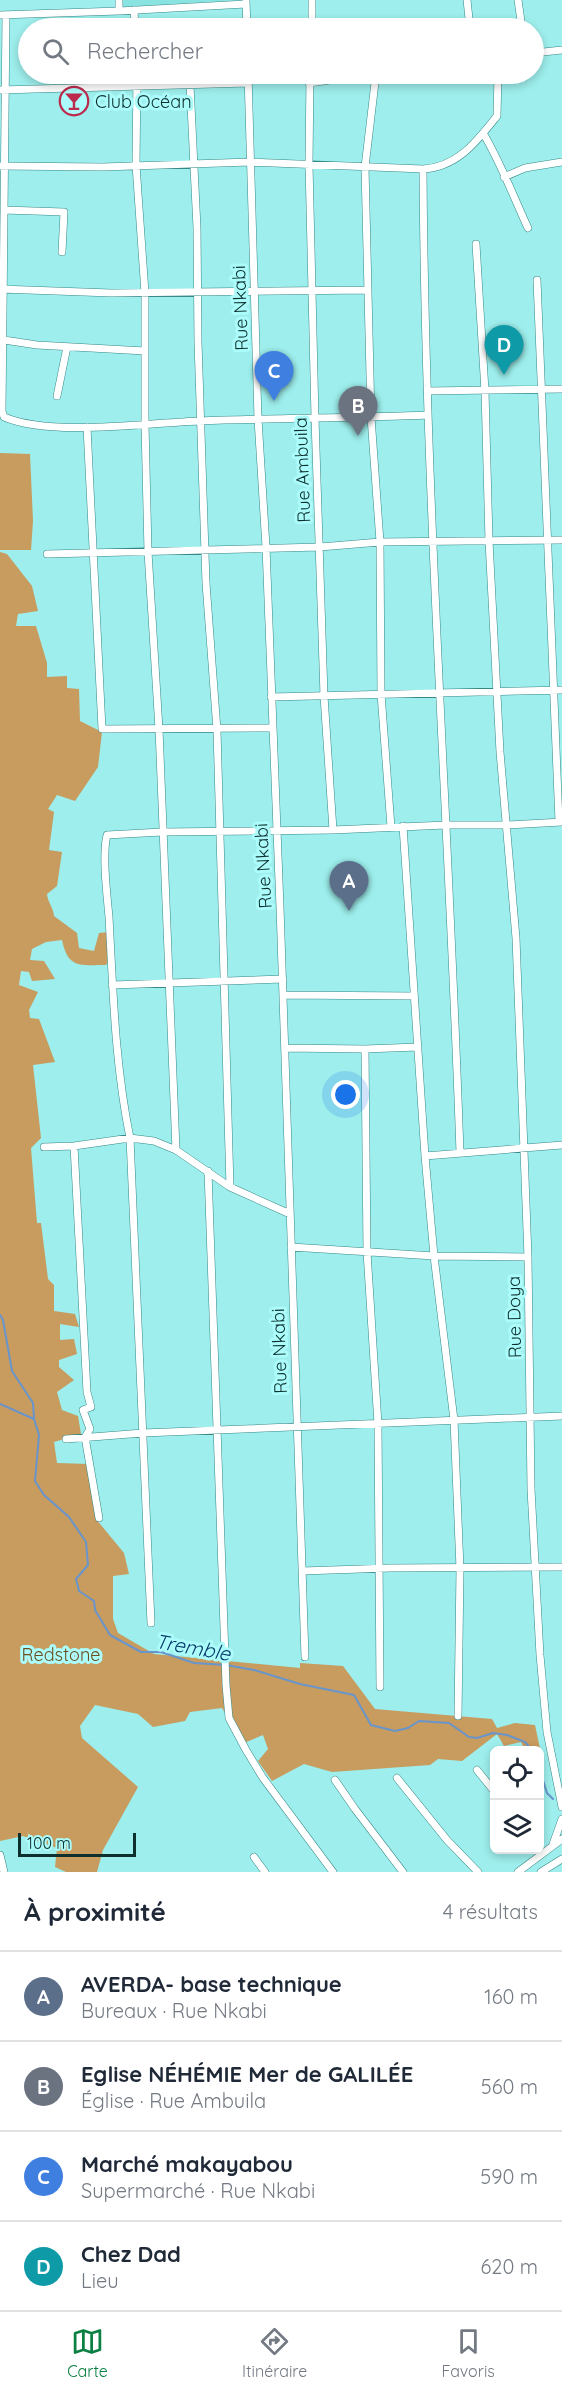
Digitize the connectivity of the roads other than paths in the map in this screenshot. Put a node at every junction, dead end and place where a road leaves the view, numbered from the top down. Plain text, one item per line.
1 (119, 0) edge
2 (312, 0) edge
3 (467, 0) edge
4 (518, 0) edge
5 (246, 2) edge
6 (134, 9) junction
7 (119, 11) junction
8 (3, 15) edge
9 (134, 18) edge
10 (247, 18) edge
11 (312, 18) edge
12 (469, 18) edge
13 (521, 18) edge
14 (562, 50) edge
15 (544, 52) edge
16 (219, 84) edge
17 (248, 84) edge
18 (309, 84) edge
19 (373, 84) edge
20 (498, 84) edge
21 (190, 85) junction
22 (138, 86) junction
23 (3, 90) edge
24 (483, 133) junction
25 (250, 162) junction
26 (562, 162) edge
27 (194, 163) junction
28 (309, 164) junction
29 (136, 165) junction
30 (2, 166) edge
31 (365, 167) junction
32 (423, 169) junction
33 (504, 177) junction
34 (4, 210) junction
35 (528, 228) dead end
36 (476, 244) dead end
37 (62, 252) dead end
38 (537, 280) dead end
39 (2, 289) edge
40 (312, 290) junction
41 (368, 290) junction
42 (255, 291) junction
43 (197, 292) junction
44 (146, 293) junction
45 (4, 340) junction
46 (67, 347) junction
47 (145, 351) junction
48 (541, 389) junction
49 (562, 389) edge
50 (428, 391) junction
51 (485, 391) junction
52 (57, 396) dead end
53 (428, 414) junction
54 (371, 417) junction
55 (315, 418) junction
56 (258, 419) junction
57 (200, 421) junction
58 (145, 424) junction
59 (87, 427) junction
60 (548, 540) junction
61 (562, 540) edge
62 (489, 541) junction
63 (380, 542) junction
64 (432, 542) junction
65 (320, 547) junction
66 (266, 548) junction
67 (205, 549) junction
68 (148, 552) junction
69 (93, 553) junction
70 (47, 554) dead end
71 (562, 690) edge
72 (497, 691) junction
73 (552, 691) junction
74 (441, 693) junction
75 (381, 694) junction
76 (324, 696) junction
77 (271, 697) junction
78 (272, 728) junction
79 (159, 729) junction
80 (217, 730) junction
81 (560, 822) edge
82 (446, 825) junction
83 (507, 825) junction
84 (404, 826) junction
85 (391, 827) junction
86 (333, 830) junction
87 (276, 831) junction
88 (162, 832) junction
89 (219, 832) junction
90 (283, 979) junction
91 (225, 981) junction
92 (168, 983) junction
93 (112, 985) junction
94 (283, 995) junction
95 (414, 996) junction
96 (418, 1047) junction
97 (285, 1048) junction
98 (365, 1049) junction
99 (130, 1138) junction
100 (562, 1145) edge
101 (74, 1146) junction
102 (44, 1147) dead end
103 (524, 1147) junction
104 (176, 1150) junction
105 (460, 1153) junction
106 (425, 1156) junction
107 (208, 1171) junction
108 (230, 1186) junction
109 (290, 1214) junction
110 (291, 1247) junction
111 (367, 1252) junction
112 (434, 1256) junction
113 (528, 1257) junction
114 (531, 1416) junction
115 (562, 1416) edge
116 (454, 1420) junction
117 (378, 1424) junction
118 (296, 1428) junction
119 (217, 1431) junction
120 (143, 1433) junction
121 (85, 1437) junction
122 (66, 1439) dead end
123 (99, 1518) dead end
124 (536, 1567) junction
125 (562, 1567) edge
126 (380, 1568) junction
127 (460, 1569) junction
128 (302, 1571) junction
129 (151, 1623) dead end
130 (305, 1657) dead end
131 (380, 1687) dead end
132 (458, 1716) dead end
133 (477, 1770) dead end
134 (397, 1778) dead end
135 (335, 1780) dead end
136 (490, 1785) edge
137 (562, 1807) edge
138 (562, 1820) edge
139 (562, 1839) edge
140 (553, 1844) junction
141 (544, 1848) edge
142 (537, 1854) edge
143 (0, 1855) edge
144 (254, 1857) dead end
145 (562, 1859) edge
146 (4, 1872) edge
147 (265, 1872) edge
148 (333, 1872) edge
149 (403, 1872) edge
150 (478, 1872) edge
151 (518, 1872) edge
152 (540, 1872) edge

1 - 7 street
2 - 11 street
3 - 12 street
4 - 13 street
5 - 6 street
5 - 10 street
6 - 7 street
6 - 9 street
7 - 8 street
8 - 23 street
14 - 15 street
16 - 21 street
17 - 25 street, Rue Nkabi
18 - 28 street, Rue Ambuila
19 - 31 street
20 - 24 street
21 - 22 street
21 - 27 street
22 - 23 street
22 - 29 street
23 - 30 street
24 - 32 street
24 - 33 street
25 - 27 street
25 - 28 street
25 - 42 street, Rue Nkabi
26 - 33 street
27 - 29 street
27 - 43 street
28 - 31 street
28 - 40 street, Rue Ambuila
29 - 30 street
29 - 44 street
30 - 34 street
31 - 32 street
31 - 41 street
32 - 50 street
33 - 35 street
34 - 37 street
34 - 39 street
36 - 51 street, Rue Doya
38 - 48 street
39 - 44 street
39 - 45 street
40 - 41 street
40 - 42 street
40 - 55 street, Rue Ambuila
41 - 54 street
42 - 43 street
42 - 56 street, Rue Nkabi
43 - 44 street
43 - 57 street
44 - 47 street
45 - 46 street
45 - 59 street
46 - 47 street
46 - 52 street
47 - 58 street
48 - 49 street
48 - 51 street
48 - 60 street
50 - 51 street
50 - 53 street
51 - 62 street, Rue Doya
53 - 54 street
53 - 64 street
54 - 55 street
54 - 63 street
55 - 56 street
55 - 65 street, Rue Ambuila
56 - 57 street
56 - 66 street, Rue Nkabi
57 - 58 street
57 - 67 street
58 - 59 street
58 - 68 street
59 - 69 street
60 - 61 street
60 - 62 street
60 - 73 street
62 - 64 street
62 - 72 street, Rue Doya
63 - 64 street
63 - 65 street
63 - 75 street
64 - 74 street
65 - 66 street
65 - 76 street, Rue Ambuila
66 - 67 street
66 - 77 street, Rue Nkabi
67 - 68 street
67 - 80 street
68 - 69 street
68 - 79 street
69 - 70 street
69 - 79 street
71 - 73 street
72 - 73 street
72 - 74 street
72 - 83 street, Rue Doya
73 - 81 street
74 - 75 street
74 - 82 street
75 - 76 street
75 - 85 street
76 - 77 street
76 - 86 street, Rue Ambuila
77 - 78 street, Rue Nkabi
78 - 80 street
78 - 87 street, Rue Nkabi
79 - 80 street
79 - 88 street
80 - 89 street
81 - 83 street
82 - 83 street
82 - 84 street
82 - 105 street
83 - 103 street, Rue Doya
84 - 85 street
84 - 95 street
85 - 86 street
86 - 87 street
87 - 89 street
87 - 90 street, Rue Nkabi
88 - 89 street
88 - 92 street
88 - 93 street
89 - 91 street
90 - 91 street
90 - 94 street, Rue Nkabi
91 - 92 street
91 - 108 street
92 - 93 street
92 - 104 street
93 - 99 street
94 - 95 street
94 - 97 street, Rue Nkabi
95 - 96 street
96 - 98 street
96 - 106 street
97 - 98 street
97 - 109 street, Rue Nkabi
98 - 111 street
99 - 101 street
99 - 104 street
99 - 120 street
100 - 103 street
101 - 102 street
101 - 121 street
103 - 105 street
103 - 113 street, Rue Doya
104 - 107 street
105 - 106 street
106 - 112 street
107 - 108 street
107 - 119 street
108 - 109 street
109 - 110 street, Rue Nkabi
110 - 111 street
110 - 118 street, Rue Nkabi
111 - 112 street
111 - 117 street
112 - 113 street
112 - 116 street
113 - 114 street, Rue Doya
114 - 115 street
114 - 116 street
114 - 124 street, Rue Doya
116 - 117 street
116 - 127 street
117 - 118 street
117 - 126 street
118 - 119 street
118 - 128 street, Rue Nkabi
119 - 120 street
119 - 148 street
120 - 121 street
120 - 129 street
121 - 122 street
121 - 123 street
124 - 125 street
124 - 127 street
124 - 137 street, Rue Doya
126 - 127 street
126 - 128 street
126 - 131 street
127 - 132 street
128 - 130 street, Rue Nkabi
133 - 136 street
134 - 150 street
135 - 149 street
138 - 140 street
139 - 140 street
140 - 141 street
142 - 151 street
143 - 146 street
144 - 147 street
145 - 152 street

